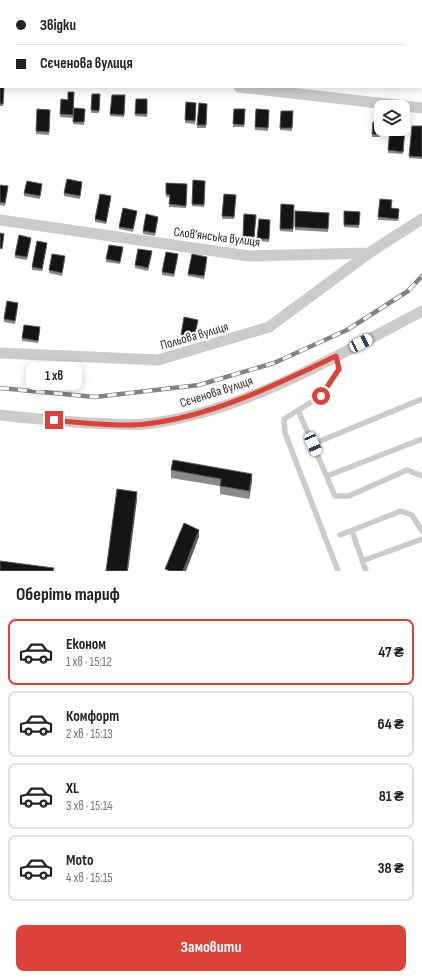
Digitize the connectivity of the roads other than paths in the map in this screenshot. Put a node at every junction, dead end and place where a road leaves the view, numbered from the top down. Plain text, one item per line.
1 (248, 88) edge
2 (422, 108) edge
3 (422, 219) edge
4 (0, 220) edge
5 (369, 252) junction
6 (422, 311) edge
7 (0, 353) edge
8 (336, 356) junction
9 (422, 399) edge
10 (298, 410) junction
11 (0, 415) edge
12 (422, 439) edge
13 (313, 444) junction
14 (327, 476) junction
15 (422, 476) edge
16 (352, 531) junction
17 (422, 531) edge
18 (340, 535) dead end
19 (422, 539) edge
20 (362, 561) junction
21 (338, 571) edge
22 (366, 571) edge

1 - 2 street
3 - 5 street, Слов’янська вулиця
4 - 5 street, Слов’янська вулиця
5 - 7 street, Польова вулиця
6 - 8 street, Сєченова вулиця
8 - 10 lane
8 - 11 street, Сєченова вулиця
9 - 13 lane
10 - 13 lane
10 - 21 lane
12 - 14 lane
13 - 14 lane
14 - 15 lane
16 - 17 lane
16 - 18 lane
16 - 20 lane
19 - 20 lane
20 - 22 lane

